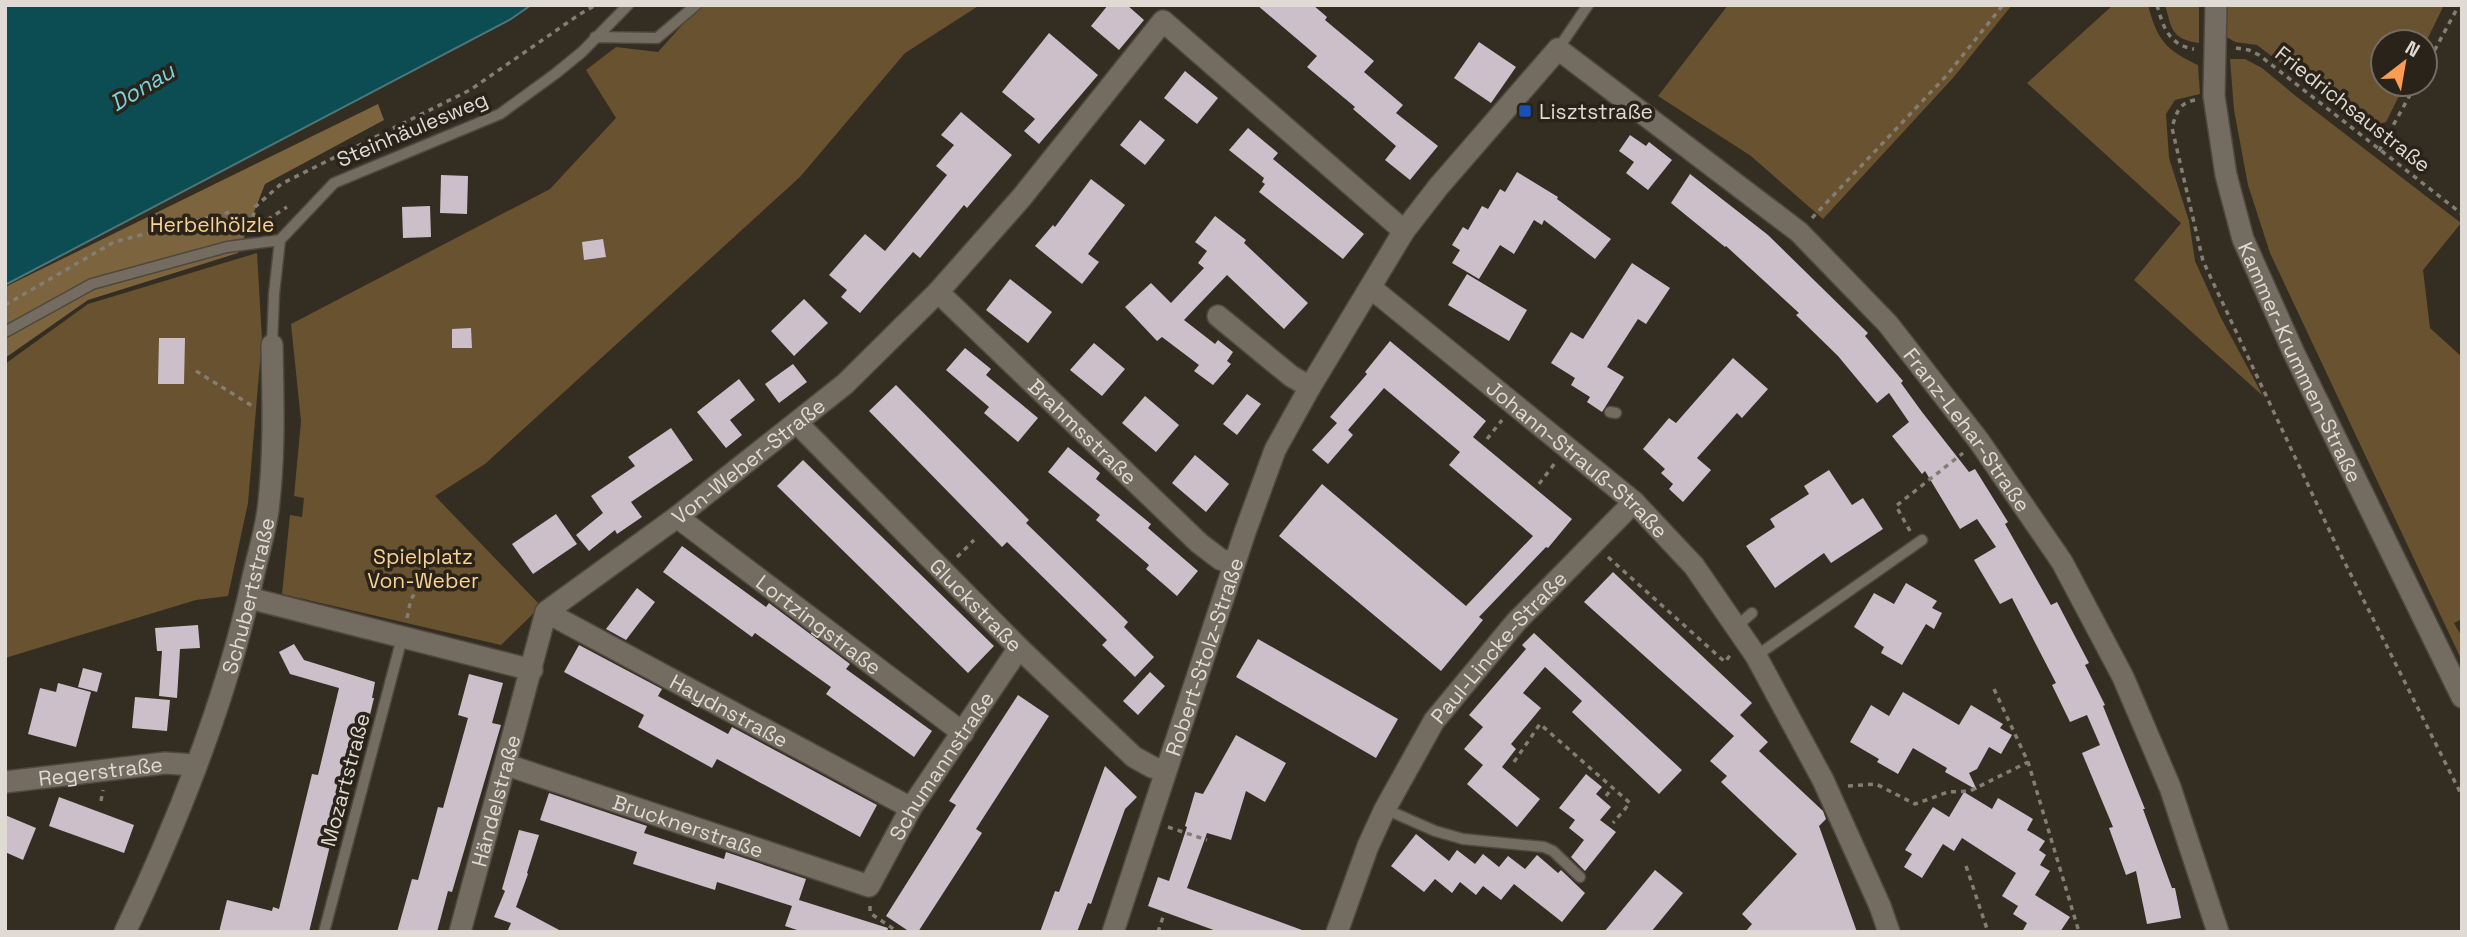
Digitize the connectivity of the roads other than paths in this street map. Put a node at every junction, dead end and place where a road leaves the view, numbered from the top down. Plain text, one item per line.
1 (628, 5) edge
2 (696, 5) edge
3 (1588, 5) edge
4 (2216, 5) edge
5 (595, 37) junction
6 (1558, 49) junction
7 (1404, 231) junction
8 (280, 240) junction
9 (1371, 288) junction
10 (938, 292) junction
11 (1218, 316) dead end
12 (5, 332) edge
13 (272, 345) joint
14 (1314, 389) junction
15 (797, 424) junction
16 (1634, 502) junction
17 (677, 517) junction
18 (1918, 543) road end
19 (1234, 564) junction
20 (249, 598) junction
21 (546, 612) junction
22 (1752, 613) dead end
23 (402, 638) junction
24 (1745, 641) junction
25 (1019, 648) junction
26 (532, 670) junction
27 (2462, 697) edge
28 (962, 733) junction
29 (195, 765) junction
30 (507, 765) junction
31 (1166, 771) junction
32 (5, 782) edge
33 (911, 808) junction
34 (1385, 809) junction
35 (1580, 877) dead end
36 (869, 886) joint
37 (1115, 931) edge
38 (125, 932) edge
39 (324, 932) edge
40 (460, 932) edge
41 (1337, 932) edge
42 (1889, 932) edge
43 (2218, 932) edge

1 - 5 lane, Steinhäulesweg
2 - 5 lane
3 - 6 lane
4 - 27 street, Kammer-Krummen-Straße
5 - 8 lane, Steinhäulesweg
6 - 7 street, Robert-Stolz-Straße
6 - 43 street, Franz-Lehar-Straße
7 - 9 street, Robert-Stolz-Straße
7 - 10 street, Von-Weber-Straße
8 - 12 lane
8 - 13 lane, Schubertstraße
9 - 14 street, Robert-Stolz-Straße
9 - 16 street, Johann-Strauß-Straße
10 - 15 street, Von-Weber-Straße
10 - 19 street, Brahmsstraße
11 - 14 street
13 - 20 street, Schubertstraße
14 - 19 street, Robert-Stolz-Straße
15 - 17 street, Von-Weber-Straße
15 - 25 street, Gluckstraße
16 - 24 street, Johann-Strauß-Straße
16 - 34 street, Paul-Lincke-Straße
17 - 21 street, Von-Weber-Straße
17 - 28 street, Lortzingstraße
18 - 24 lane
19 - 31 street, Robert-Stolz-Straße
20 - 23 street
20 - 29 street, Schubertstraße
21 - 26 street
21 - 33 street, Haydnstraße
22 - 24 lane
23 - 26 street
23 - 39 lane, Mozartstraße
24 - 42 street, Johann-Strauß-Straße
25 - 28 street, Schumannstraße
25 - 31 street, Gluckstraße
26 - 30 street, Händelstraße
28 - 33 street, Schumannstraße
29 - 32 street, Regerstraße
29 - 38 street, Schubertstraße
30 - 36 street, Brucknerstraße
30 - 40 street, Händelstraße
31 - 37 street, Robert-Stolz-Straße
33 - 36 street, Schumannstraße
34 - 35 lane
34 - 41 street, Paul-Lincke-Straße

